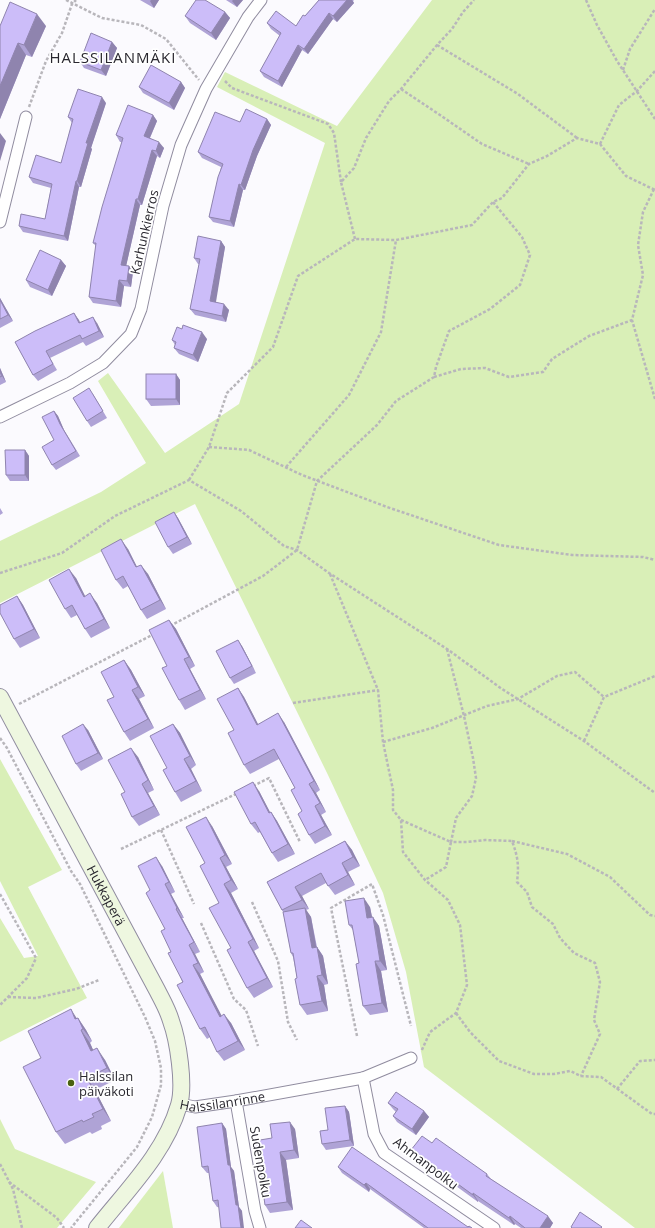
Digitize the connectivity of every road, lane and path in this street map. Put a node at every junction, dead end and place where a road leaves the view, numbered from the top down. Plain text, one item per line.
1 (66, 0) edge
2 (76, 0) edge
3 (262, 0) edge
4 (474, 0) edge
5 (586, 0) edge
6 (72, 4) junction
7 (655, 9) edge
8 (437, 45) junction
9 (623, 70) junction
10 (215, 72) junction
11 (655, 72) edge
12 (206, 89) junction
13 (401, 89) junction
14 (637, 91) junction
15 (26, 117) joint
16 (655, 119) edge
17 (577, 138) junction
18 (600, 144) junction
19 (529, 164) junction
20 (341, 182) junction
21 (654, 189) edge
22 (493, 202) junction
23 (0, 222) edge
24 (355, 239) junction
25 (396, 240) junction
26 (632, 320) junction
27 (434, 378) junction
28 (655, 399) edge
29 (0, 417) edge
30 (209, 446) junction
31 (286, 467) junction
32 (189, 480) junction
33 (317, 481) junction
34 (297, 550) junction
35 (655, 560) edge
36 (0, 573) edge
37 (329, 573) junction
38 (167, 627) edge
39 (160, 631) edge
40 (447, 650) junction
41 (655, 676) edge
42 (378, 690) junction
43 (604, 697) junction
44 (518, 700) junction
45 (293, 703) dead end
46 (4, 704) edge
47 (464, 716) junction
48 (0, 738) edge
49 (584, 741) junction
50 (383, 742) junction
51 (247, 788) edge
52 (240, 792) edge
53 (655, 793) edge
54 (401, 820) junction
55 (161, 830) junction
56 (512, 841) junction
57 (300, 842) dead end
58 (451, 842) junction
59 (121, 849) dead end
60 (425, 880) junction
61 (0, 894) edge
62 (252, 902) dead end
63 (194, 904) dead end
64 (655, 916) edge
65 (201, 923) dead end
66 (99, 980) dead end
67 (7, 997) junction
68 (0, 1005) edge
69 (456, 1013) junction
70 (411, 1026) dead end
71 (357, 1036) dead end
72 (297, 1040) dead end
73 (258, 1046) dead end
74 (411, 1058) joint
75 (655, 1060) edge
76 (580, 1076) junction
77 (363, 1078) junction
78 (617, 1089) junction
79 (236, 1101) junction
80 (180, 1104) junction
81 (655, 1114) edge
82 (0, 1164) edge
83 (9, 1182) junction
84 (22, 1228) edge
85 (64, 1228) edge
86 (71, 1228) edge
87 (96, 1228) edge
88 (260, 1228) edge
89 (494, 1228) edge

1 - 6 path
2 - 6 path
3 - 10 street, Karhunkierros
4 - 8 path
5 - 9 path
6 - 12 path
6 - 15 path
7 - 9 path
8 - 13 path
8 - 17 path
9 - 14 path
10 - 12 street, Karhunkierros
10 - 20 path
11 - 14 path
12 - 29 street, Karhunkierros
13 - 19 path
13 - 20 path
14 - 16 path
14 - 18 path
15 - 23 street
17 - 18 path
17 - 19 path
18 - 21 path
19 - 22 path
20 - 24 path
21 - 26 path
22 - 25 path
22 - 27 path
24 - 25 path
24 - 30 path
25 - 31 path
26 - 27 path
26 - 28 path
27 - 33 path
30 - 31 path
30 - 32 path
31 - 33 path
32 - 34 path
32 - 36 path
33 - 34 path
33 - 35 path
34 - 37 path
34 - 38 path
37 - 40 path
37 - 42 path
39 - 46 path
40 - 44 path
40 - 47 path
41 - 43 path
42 - 45 path
42 - 50 path
43 - 44 path
43 - 49 path
44 - 47 path
44 - 49 path
46 - 80 street, Hukkaperä
47 - 50 path
47 - 58 path
48 - 86 path
49 - 53 path
50 - 54 path
51 - 57 path
52 - 55 path
54 - 58 path
54 - 60 path
55 - 59 path
55 - 63 path
56 - 58 path
56 - 64 path
56 - 76 path
58 - 60 path
60 - 69 path
61 - 67 path
62 - 72 path
65 - 73 path
66 - 67 path
67 - 68 path
69 - 74 path
69 - 76 path
70 - 71 path
74 - 77 street, Halssilanrinne
75 - 78 path
76 - 78 path
77 - 79 street, Halssilanrinne
77 - 89 street, Ahmanpolku
78 - 81 path
79 - 80 street, Halssilanrinne
79 - 88 street, Sudenpolku
80 - 87 street, Halssilanrinne
82 - 83 path
83 - 84 path
83 - 85 path

